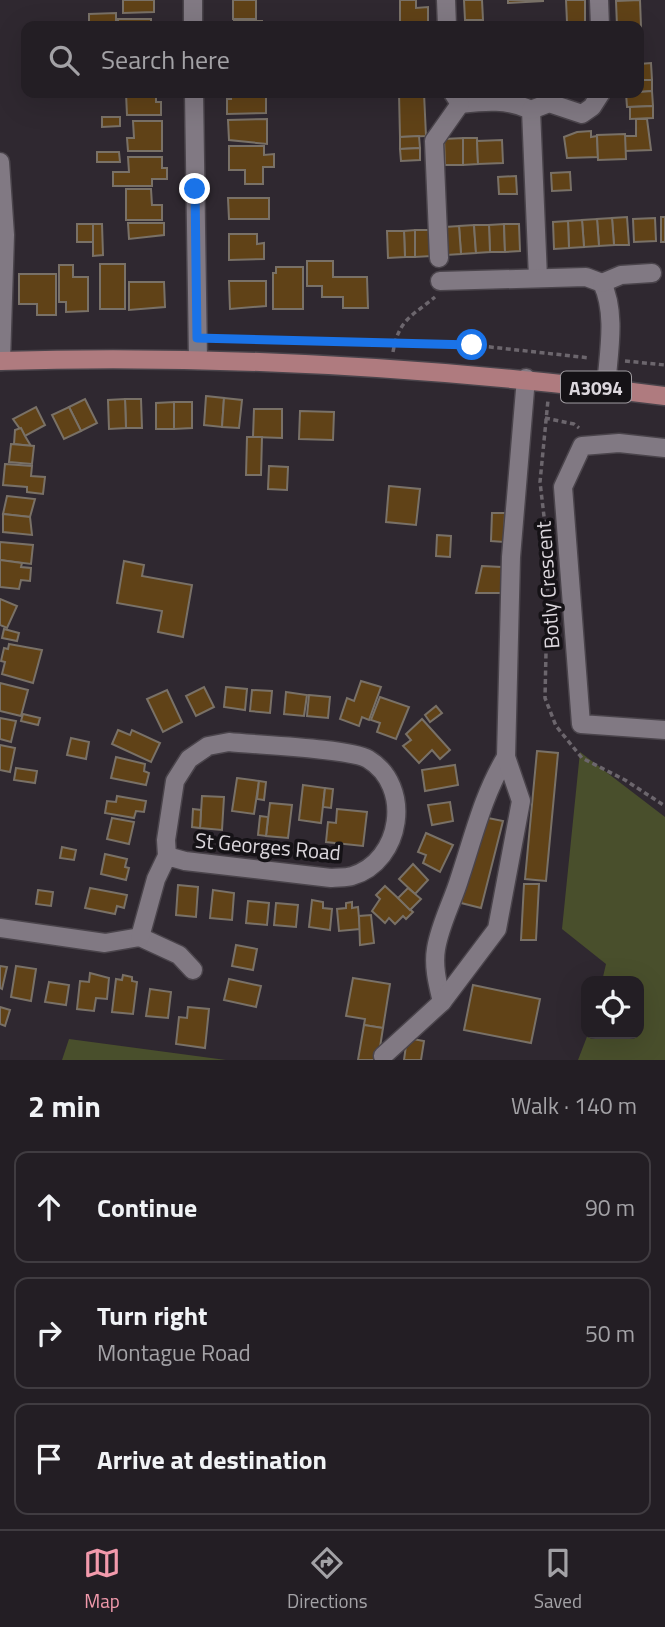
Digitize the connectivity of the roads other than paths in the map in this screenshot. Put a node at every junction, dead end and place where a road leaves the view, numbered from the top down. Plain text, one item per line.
1 (192, 0) edge
2 (446, 0) edge
3 (599, 0) edge
4 (193, 21) edge
5 (447, 21) edge
6 (600, 21) edge
7 (194, 98) edge
8 (457, 98) edge
9 (598, 98) edge
10 (531, 110) junction
11 (0, 162) edge
12 (439, 258) dead end
13 (652, 273) dead end
14 (538, 278) junction
15 (440, 281) road end
16 (602, 283) junction
17 (198, 360) junction
18 (1, 361) edge
19 (526, 378) junction
20 (606, 388) junction
21 (665, 396) edge
22 (665, 448) edge
23 (665, 730) edge
24 (506, 757) junction
25 (167, 856) junction
26 (0, 928) edge
27 (140, 937) junction
28 (193, 970) dead end
29 (442, 1002) junction
30 (383, 1056) dead end

1 - 4 street
2 - 5 street
3 - 6 street
7 - 17 street
8 - 10 street
8 - 12 street
9 - 10 street
10 - 14 street
11 - 18 street
13 - 16 street
14 - 15 street
14 - 16 street
16 - 20 street
17 - 18 main road, A3094
17 - 19 main road, A3094
19 - 20 main road, A3094
19 - 24 street
20 - 21 main road, A3094
22 - 23 street, Botly Crescent
24 - 29 street
24 - 29 street
25 - 25 street, St Georges Road
25 - 27 street, St Georges Road
26 - 27 street
27 - 28 street
29 - 30 street

